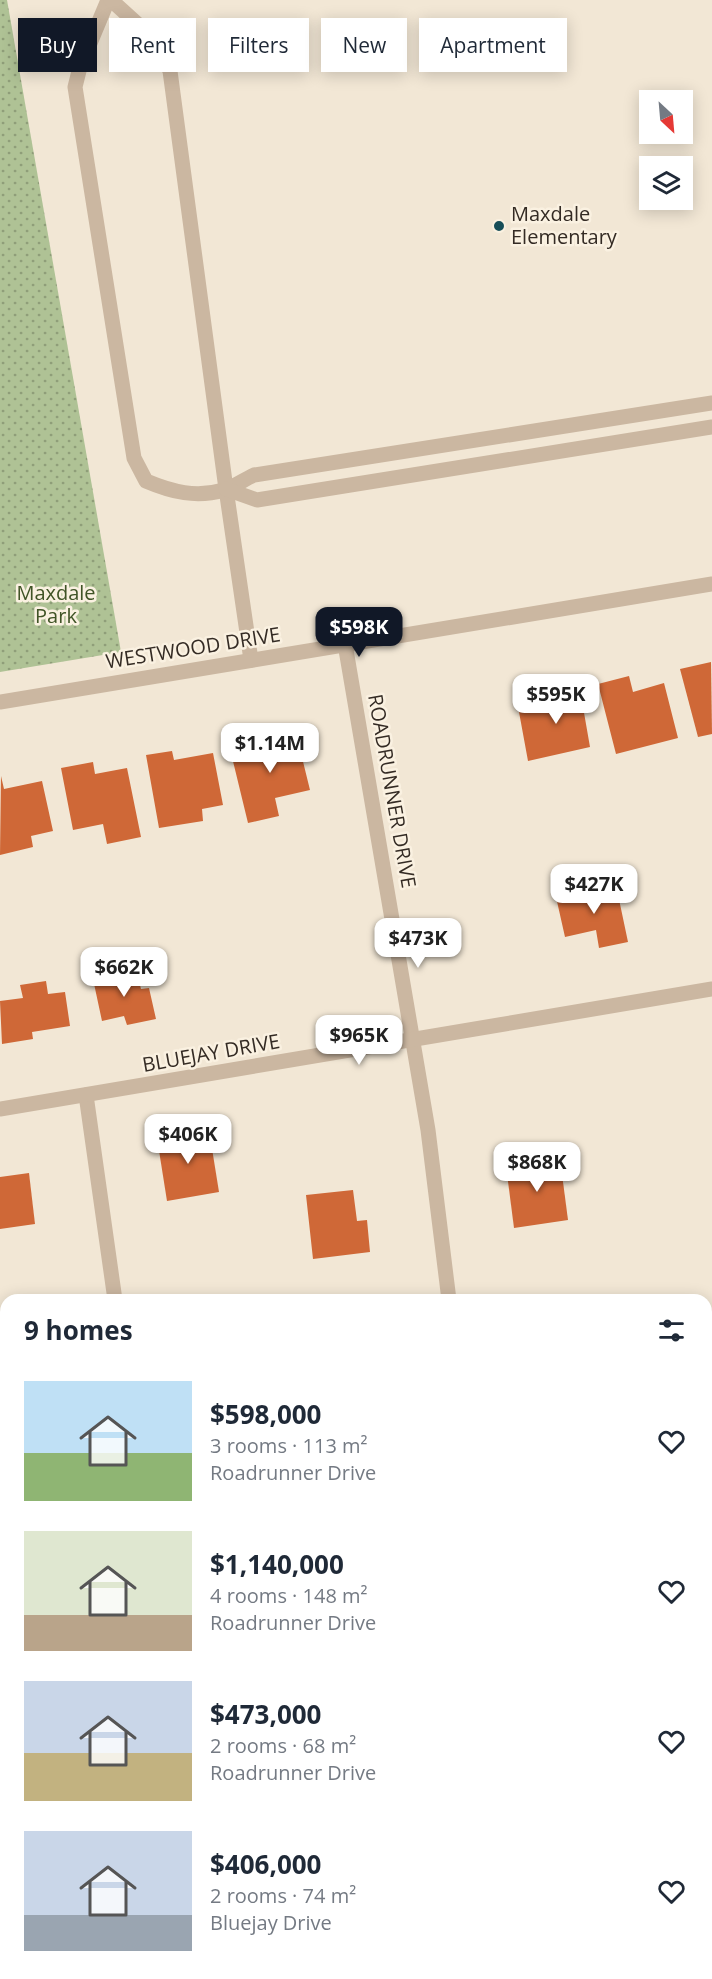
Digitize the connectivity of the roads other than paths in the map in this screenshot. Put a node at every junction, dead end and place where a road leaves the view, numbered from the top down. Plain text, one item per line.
1 (110, 0) edge
2 (712, 403) edge
3 (712, 427) edge
4 (226, 489) junction
5 (712, 584) edge
6 (345, 644) junction
7 (251, 660) junction
8 (0, 702) edge
9 (712, 989) edge
10 (413, 1040) junction
11 (86, 1095) junction
12 (0, 1109) edge
13 (115, 1294) edge
14 (448, 1294) edge

1 - 4 street
1 - 4 street
2 - 4 street
3 - 4 street
4 - 7 street
5 - 6 street, WESTWOOD DRIVE
6 - 7 street, WESTWOOD DRIVE
6 - 10 street, ROADRUNNER DRIVE
7 - 8 street, WESTWOOD DRIVE
9 - 10 street, BLUEJAY DRIVE
10 - 11 street, BLUEJAY DRIVE
10 - 14 street, ROADRUNNER DRIVE
11 - 12 street, BLUEJAY DRIVE
11 - 13 street

